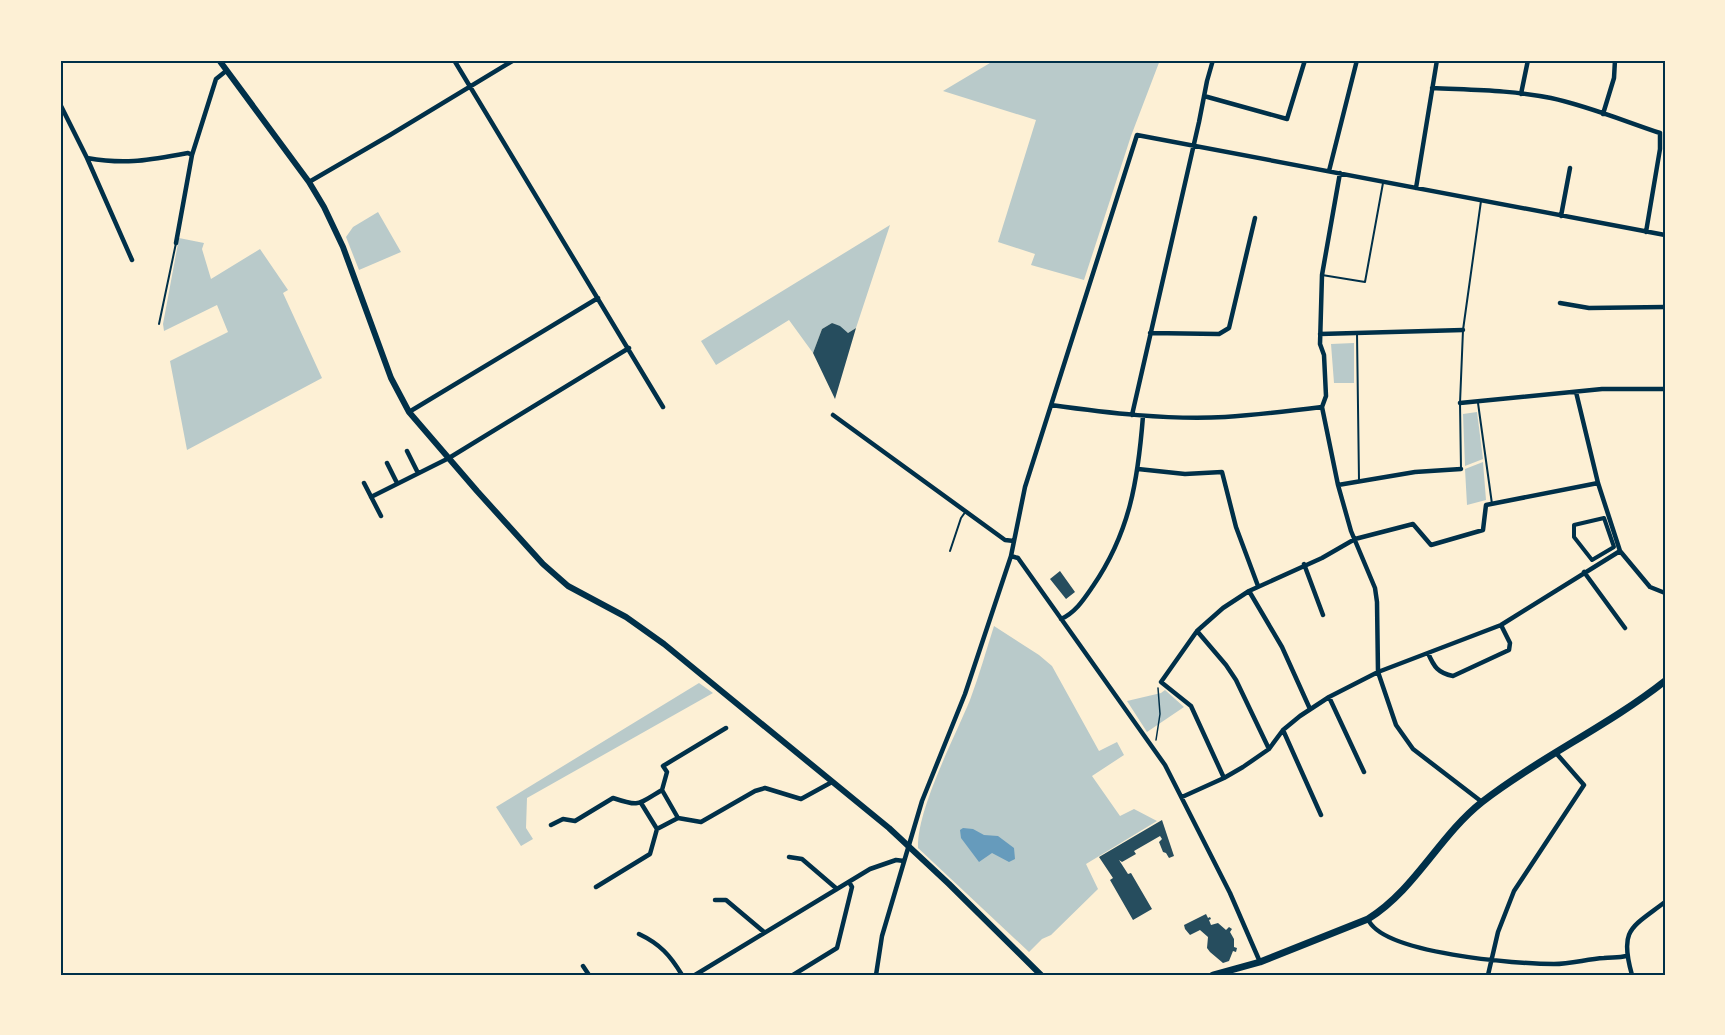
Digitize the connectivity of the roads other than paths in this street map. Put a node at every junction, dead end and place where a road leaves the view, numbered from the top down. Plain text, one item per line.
1 (219, 60) edge
2 (454, 60) edge
3 (514, 60) edge
4 (1213, 60) edge
5 (1305, 60) edge
6 (1357, 60) edge
7 (1437, 60) edge
8 (1528, 60) edge
9 (1615, 60) edge
10 (226, 71) junction
11 (469, 87) junction
12 (1432, 88) junction
13 (1521, 94) junction
14 (1204, 96) junction
15 (60, 104) edge
16 (1603, 114) junction
17 (1662, 133) edge
18 (1193, 147) junction
19 (192, 155) junction
20 (87, 158) junction
21 (1570, 168) dead end
22 (1329, 171) junction
23 (1340, 173) junction
24 (309, 182) junction
25 (1384, 182) junction
26 (1416, 189) junction
27 (1481, 201) junction
28 (1561, 216) junction
29 (1255, 218) dead end
30 (1646, 232) junction
31 (1665, 235) edge
32 (176, 243) joint
33 (132, 260) dead end
34 (1322, 275) junction
35 (598, 298) junction
36 (1560, 303) dead end
37 (1665, 307) edge
38 (159, 324) dead end
39 (1463, 330) junction
40 (1150, 333) junction
41 (1320, 333) junction
42 (1356, 333) junction
43 (629, 348) junction
44 (1665, 389) edge
45 (1576, 392) junction
46 (1478, 402) junction
47 (1460, 403) junction
48 (1051, 405) junction
49 (663, 407) dead end
50 (1322, 407) junction
51 (409, 412) junction
52 (833, 415) dead end
53 (1132, 415) junction
54 (1143, 416) junction
55 (407, 451) dead end
56 (449, 458) junction
57 (387, 463) dead end
58 (1461, 469) joint
59 (1138, 470) junction
60 (418, 473) junction
61 (1359, 480) junction
62 (364, 483) dead end
63 (397, 483) junction
64 (1598, 483) junction
65 (1338, 484) junction
66 (371, 497) junction
67 (1492, 504) junction
68 (966, 511) junction
69 (381, 516) dead end
70 (1604, 518) joint
71 (1355, 539) junction
72 (1014, 541) junction
73 (950, 551) dead end
74 (1620, 551) junction
75 (1011, 556) junction
76 (1304, 564) junction
77 (1584, 572) junction
78 (1258, 586) junction
79 (1249, 591) junction
80 (1665, 592) edge
81 (1323, 615) dead end
82 (1061, 619) junction
83 (1501, 625) junction
84 (1625, 628) dead end
85 (1197, 631) junction
86 (1428, 653) junction
87 (1378, 672) junction
88 (1665, 681) edge
89 (1329, 697) junction
90 (1310, 709) junction
91 (726, 728) dead end
92 (1283, 730) junction
93 (1269, 749) junction
94 (1556, 753) junction
95 (1364, 772) dead end
96 (1224, 778) junction
97 (831, 782) junction
98 (662, 790) junction
99 (1182, 797) junction
100 (641, 802) junction
101 (1482, 802) junction
102 (1321, 815) dead end
103 (678, 818) junction
104 (551, 825) dead end
105 (657, 829) junction
106 (908, 845) junction
107 (789, 856) dead end
108 (904, 861) junction
109 (849, 882) junction
110 (596, 887) dead end
111 (837, 889) junction
112 (715, 900) dead end
113 (1665, 902) edge
114 (1368, 919) junction
115 (764, 933) junction
116 (639, 934) dead end
117 (1626, 956) junction
118 (1492, 960) junction
119 (1260, 962) junction
120 (583, 966) dead end
121 (589, 975) edge
122 (682, 975) edge
123 (695, 975) edge
124 (793, 975) edge
125 (876, 975) edge
126 (1041, 975) edge
127 (1213, 975) edge
128 (1488, 975) edge
129 (1632, 975) edge

1 - 10 street
2 - 11 street
3 - 11 street
4 - 14 street
5 - 14 street
6 - 22 street
7 - 12 street
8 - 13 street
9 - 16 street
10 - 19 street
10 - 24 street
11 - 24 street
11 - 35 street
12 - 13 street
12 - 26 street
13 - 16 street
14 - 18 street
15 - 20 street
16 - 17 street
17 - 30 street
18 - 22 street
18 - 40 street
18 - 48 street
19 - 20 street
19 - 32 street
20 - 33 street
21 - 28 street
22 - 23 street
23 - 25 street
23 - 34 street
24 - 51 street
25 - 26 street
25 - 34 lane
26 - 27 street
27 - 28 street
27 - 39 lane
28 - 30 street
29 - 40 street
30 - 31 street
32 - 38 lane
34 - 41 street
35 - 43 street
35 - 51 street
36 - 37 street
39 - 42 street
39 - 47 lane
40 - 53 street
41 - 42 street
41 - 50 street
42 - 61 lane
43 - 49 street
43 - 56 street
44 - 45 street
45 - 46 street
45 - 64 street
46 - 47 street
46 - 67 lane
47 - 58 lane
48 - 53 street
48 - 72 street
50 - 54 street
50 - 65 street
51 - 56 street
52 - 68 street
53 - 54 street
54 - 59 street
55 - 60 street
56 - 60 street
56 - 97 street
57 - 63 street
58 - 61 street
59 - 78 street
59 - 82 street
60 - 63 street
61 - 65 street
62 - 66 street
63 - 66 street
64 - 67 street
64 - 74 street
65 - 71 street
66 - 69 street
67 - 71 street
68 - 72 street
68 - 73 lane
70 - 70 street
71 - 76 street
71 - 87 street
72 - 75 street
74 - 77 street
74 - 80 street
75 - 82 street
75 - 106 street
76 - 78 street
76 - 81 street
77 - 83 street
77 - 84 street
78 - 79 street
79 - 85 street
79 - 90 street
82 - 99 street
83 - 86 street
83 - 86 street
85 - 93 street
85 - 96 street
86 - 87 street
87 - 89 street
87 - 101 street
88 - 94 main road
89 - 90 street
89 - 95 street
90 - 92 street
91 - 98 street
92 - 93 street
92 - 102 street
93 - 96 street
94 - 101 main road
94 - 118 street
96 - 99 street
97 - 103 street
97 - 106 street
98 - 100 street
98 - 103 street
99 - 119 street
100 - 104 street
100 - 105 street
101 - 114 main road
103 - 105 street
105 - 110 street
106 - 108 street
106 - 126 street
107 - 111 street
108 - 109 street
108 - 125 street
109 - 111 street
109 - 124 street
111 - 115 street
112 - 115 street
113 - 117 street
114 - 118 street
114 - 119 main road
115 - 123 street
116 - 122 street
117 - 118 street
117 - 129 street
118 - 128 street
119 - 127 main road
120 - 121 street

